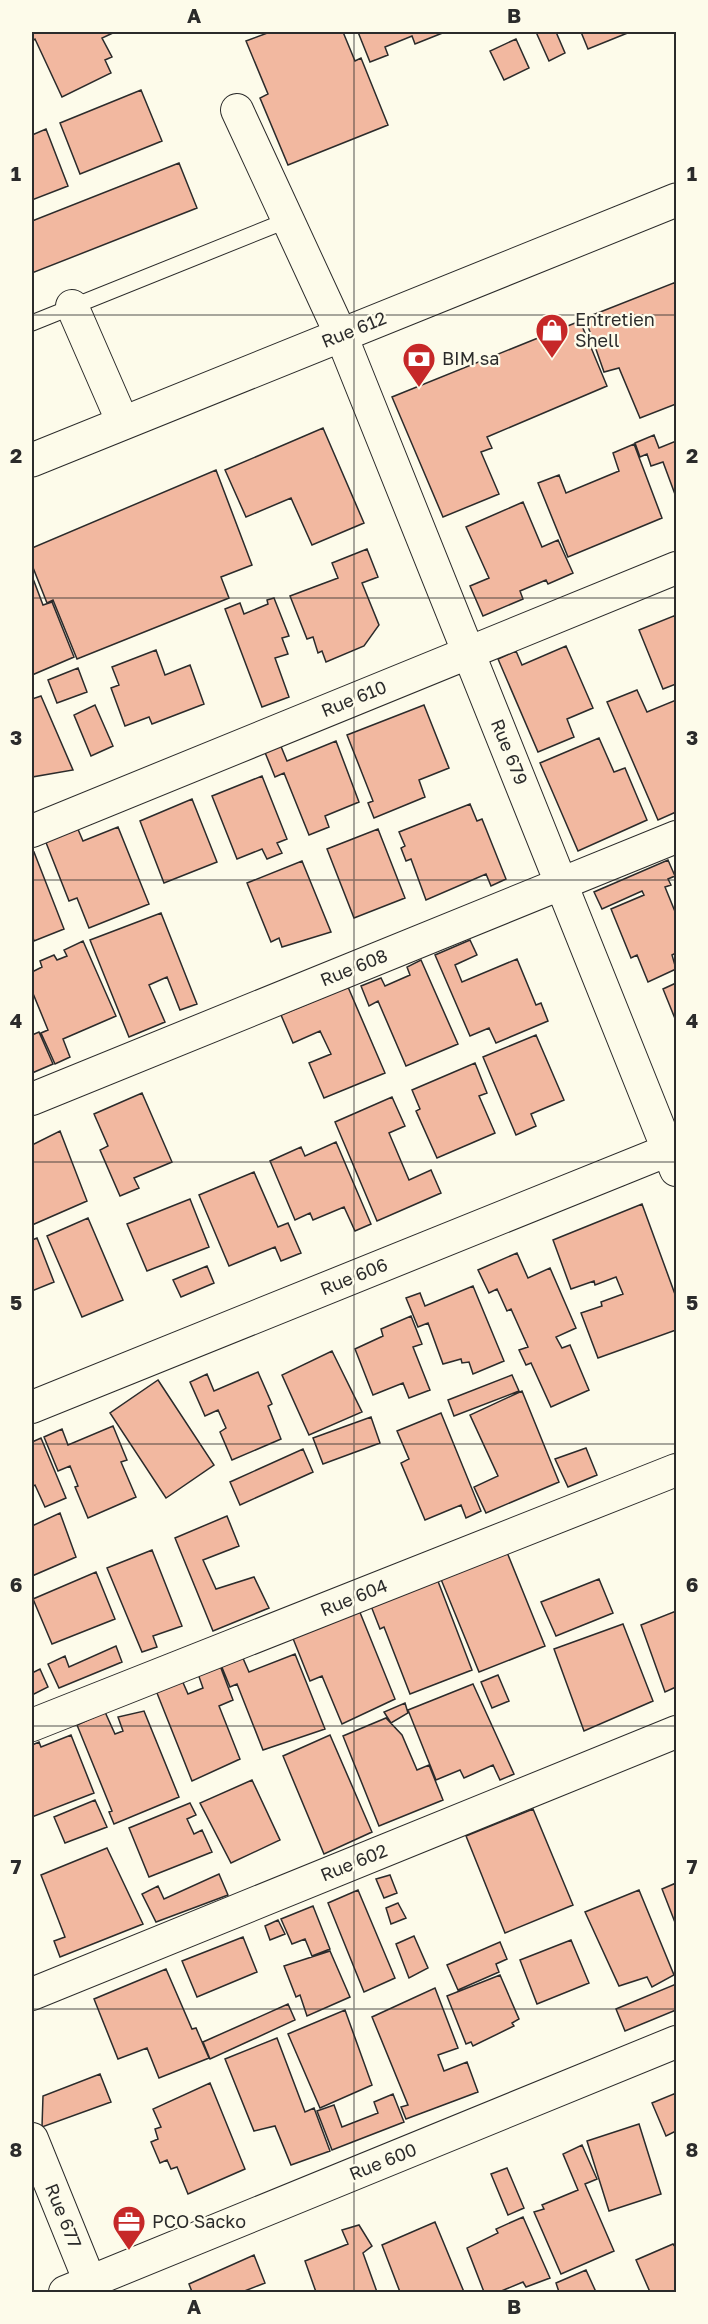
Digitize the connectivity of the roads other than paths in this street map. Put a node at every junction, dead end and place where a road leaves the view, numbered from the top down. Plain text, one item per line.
1 (237, 110) dead end
2 (676, 200) edge
3 (288, 220) junction
4 (72, 306) junction
5 (32, 323) edge
6 (341, 335) junction
7 (123, 423) junction
8 (32, 460) edge
9 (676, 568) edge
10 (469, 653) junction
11 (32, 831) edge
12 (676, 837) edge
13 (562, 884) junction
14 (32, 1098) edge
15 (674, 1156) edge
16 (32, 1407) edge
17 (676, 1470) edge
18 (32, 1725) edge
19 (676, 1732) edge
20 (32, 1994) edge
21 (676, 2042) edge
22 (32, 2139) edge
23 (83, 2289) edge

1 - 3 street, Rue 679
2 - 6 street, Rue 612
3 - 4 lane
3 - 6 street, Rue 679
4 - 5 lane
4 - 7 street
6 - 7 street, Rue 612
6 - 10 street, Rue 679
7 - 8 street, Rue 612
9 - 10 street, Rue 610
10 - 11 street, Rue 610
10 - 13 street, Rue 679
12 - 13 street, Rue 608
13 - 14 street, Rue 608
13 - 15 street, Rue 679
15 - 16 street, Rue 606
17 - 18 street, Rue 604
19 - 20 street, Rue 602
21 - 23 street, Rue 600
22 - 23 street, Rue 677

